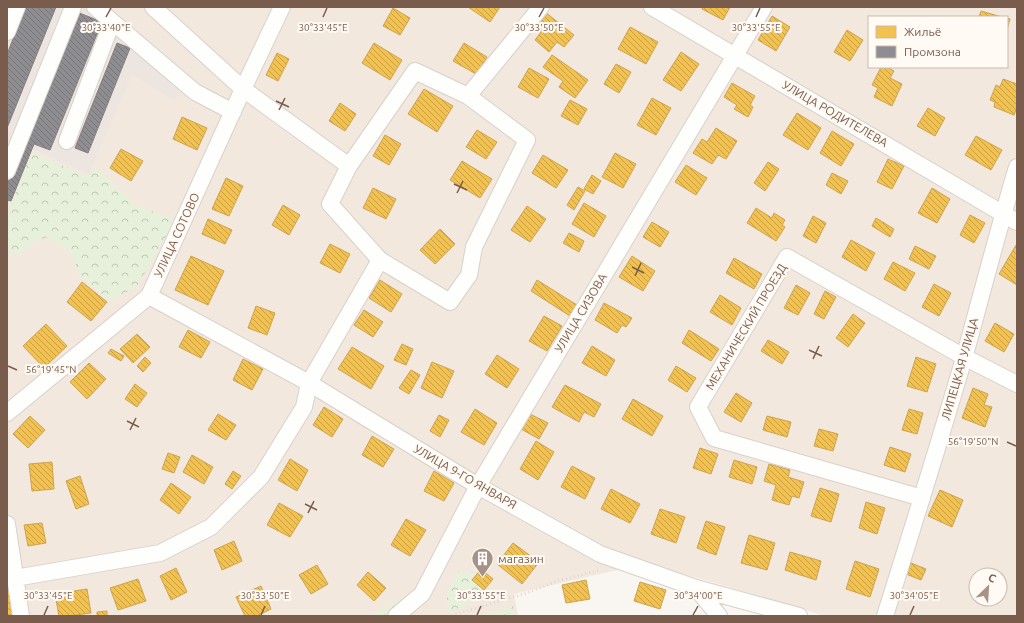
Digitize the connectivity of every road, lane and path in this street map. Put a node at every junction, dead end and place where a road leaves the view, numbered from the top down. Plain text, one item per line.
1 (17, 7) edge
2 (73, 7) edge
3 (95, 7) edge
4 (153, 7) edge
5 (282, 7) edge
6 (541, 7) edge
7 (652, 7) edge
8 (764, 7) edge
9 (112, 22) junction
10 (7, 32) edge
11 (735, 56) junction
12 (243, 89) junction
13 (468, 96) junction
14 (233, 112) junction
15 (67, 141) dead end
16 (349, 166) junction
17 (1017, 167) edge
18 (7, 171) edge
19 (1003, 214) junction
20 (1017, 222) edge
21 (380, 260) junction
22 (149, 296) junction
23 (964, 358) junction
24 (309, 383) junction
25 (1017, 384) edge
26 (7, 413) edge
27 (478, 486) junction
28 (922, 498) junction
29 (7, 524) edge
30 (627, 564) junction
31 (15, 578) junction
32 (696, 588) junction
33 (21, 616) edge
34 (396, 616) edge
35 (452, 616) edge
36 (719, 616) edge
37 (799, 616) edge
38 (885, 616) edge

1 - 10 street
2 - 18 street
3 - 9 street
4 - 12 street
5 - 12 street, УЛИЦА СОТОВО
6 - 13 street
7 - 11 street, УЛИЦА РОДИТЕЛЕВА
8 - 11 street, УЛИЦА СИЗОВА
9 - 14 street
9 - 15 street
11 - 19 street, УЛИЦА РОДИТЕЛЕВА
11 - 27 street, УЛИЦА СИЗОВА
12 - 14 street, УЛИЦА СОТОВО
12 - 16 street
13 - 16 street
13 - 21 street
14 - 22 street, УЛИЦА СОТОВО
16 - 21 street
17 - 19 street, ЛИПЕЦКАЯ УЛИЦА
19 - 20 street, УЛИЦА РОДИТЕЛЕВА
19 - 23 street, ЛИПЕЦКАЯ УЛИЦА
21 - 24 street
22 - 24 street, УЛИЦА 9-ГО ЯНВАРЯ
22 - 26 street, УЛИЦА СОТОВО
23 - 25 street, МЕХАНИЧЕСКИЙ ПРОЕЗД
23 - 28 street, ЛИПЕЦКАЯ УЛИЦА
23 - 28 street, МЕХАНИЧЕСКИЙ ПРОЕЗД
24 - 27 street, УЛИЦА 9-ГО ЯНВАРЯ
24 - 31 street
27 - 30 street, УЛИЦА 9-ГО ЯНВАРЯ
27 - 34 street, УЛИЦА СИЗОВА
28 - 38 street, ЛИПЕЦКАЯ УЛИЦА
29 - 31 street
30 - 32 street, УЛИЦА 9-ГО ЯНВАРЯ
30 - 35 path
31 - 33 street
32 - 36 street
32 - 37 street, УЛИЦА 9-ГО ЯНВАРЯ

